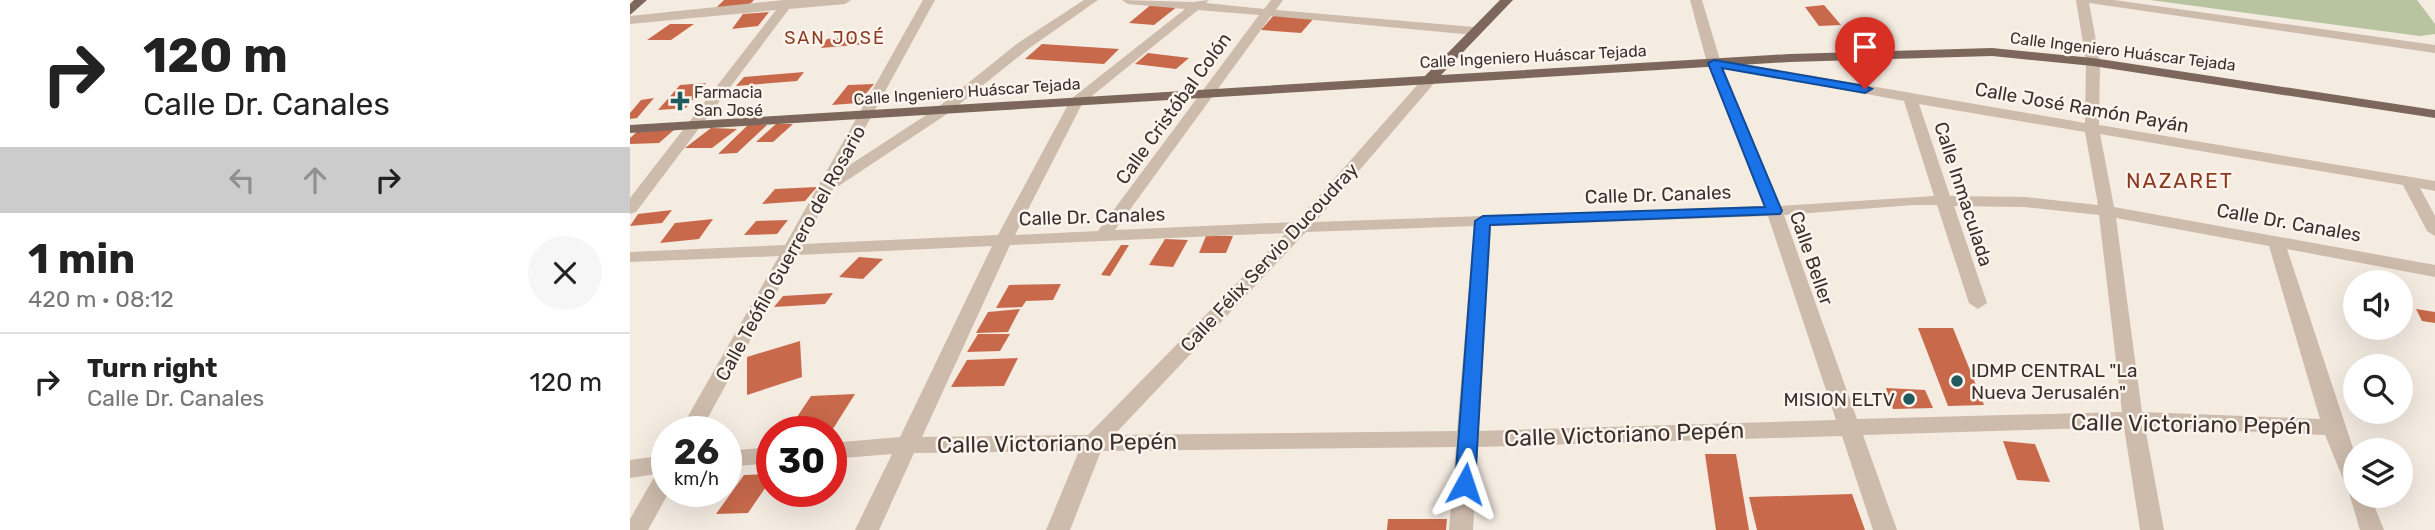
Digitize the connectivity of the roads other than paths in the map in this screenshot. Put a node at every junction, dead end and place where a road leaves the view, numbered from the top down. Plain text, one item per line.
1 (641, 0) edge
2 (845, 0) edge
3 (929, 0) edge
4 (1092, 0) edge
5 (1128, 0) edge
6 (1277, 0) edge
7 (1507, 0) edge
8 (1696, 0) edge
9 (2082, 0) edge
10 (2089, 0) edge
11 (788, 3) edge
12 (1199, 3) edge
13 (630, 11) edge
14 (1268, 12) junction
15 (630, 20) edge
16 (1474, 31) junction
17 (2435, 49) edge
18 (2093, 62) junction
19 (1718, 63) junction
20 (1431, 78) junction
21 (1209, 93) junction
22 (1910, 98) junction
23 (1076, 102) junction
24 (942, 111) junction
25 (2435, 114) edge
26 (867, 116) junction
27 (695, 125) junction
28 (2092, 128) junction
29 (630, 130) edge
30 (2409, 182) junction
31 (2435, 186) edge
32 (825, 188) junction
33 (1945, 201) junction
34 (630, 209) edge
35 (1774, 211) junction
36 (2106, 211) junction
37 (1483, 221) junction
38 (1301, 227) junction
39 (2435, 230) edge
40 (1101, 238) junction
41 (2276, 240) junction
42 (1003, 241) junction
43 (790, 249) junction
44 (630, 257) edge
45 (2435, 271) edge
46 (1978, 303) dead end
47 (699, 416) edge
48 (2133, 419) junction
49 (2333, 427) junction
50 (1847, 428) junction
51 (1469, 439) junction
52 (1094, 442) junction
53 (907, 445) junction
54 (847, 450) edge
55 (2343, 453) edge
56 (651, 467) edge
57 (630, 470) edge
58 (651, 503) edge
59 (2364, 508) edge
60 (636, 530) edge
61 (867, 530) edge
62 (1058, 530) edge
63 (1461, 530) edge
64 (1885, 530) edge
65 (2152, 530) edge
66 (2372, 530) edge

1 - 13 main road
2 - 11 street
3 - 26 street, Calle Teófilo Guerrero del Rosario
4 - 24 street
5 - 12 street
6 - 14 street, Calle Cristóbal Colón
7 - 16 main road, Calle Félix Servio Ducoudray
8 - 19 street, Calle Beller
9 - 18 street
10 - 17 street
11 - 15 street
11 - 27 street
12 - 14 street
12 - 23 street
14 - 16 street
14 - 21 street, Calle Cristóbal Colón
16 - 20 main road, Calle Félix Servio Ducoudray
18 - 19 main road, Calle Ingeniero Huáscar Tejada
18 - 25 main road, Calle Ingeniero Huáscar Tejada
18 - 28 street
19 - 20 main road, Calle Ingeniero Huáscar Tejada
19 - 22 street, Calle José Ramón Payán
19 - 35 street, Calle Beller
20 - 21 main road, Calle Ingeniero Huáscar Tejada
20 - 38 street, Calle Félix Servio Ducoudray
21 - 23 main road, Calle Ingeniero Huáscar Tejada
21 - 40 street, Calle Cristóbal Colón
22 - 28 street, Calle José Ramón Payán
22 - 33 street, Calle Inmaculada
23 - 24 main road, Calle Ingeniero Huáscar Tejada
23 - 42 street
24 - 26 main road, Calle Ingeniero Huáscar Tejada
24 - 32 street
26 - 27 main road, Calle Ingeniero Huáscar Tejada
26 - 32 street, Calle Teófilo Guerrero del Rosario
27 - 29 main road, Calle Ingeniero Huáscar Tejada
27 - 34 street
28 - 30 street, Calle José Ramón Payán
28 - 36 street
30 - 31 street, Calle José Ramón Payán
30 - 39 street
32 - 43 street, Calle Teófilo Guerrero del Rosario
33 - 35 street, Calle Dr. Canales
33 - 36 street, Calle Dr. Canales
33 - 46 street, Calle Inmaculada
35 - 37 street, Calle Dr. Canales
35 - 50 street, Calle Beller
36 - 41 street, Calle Dr. Canales
36 - 48 street
37 - 38 street, Calle Dr. Canales
37 - 51 street
38 - 40 street, Calle Dr. Canales
38 - 52 street, Calle Félix Servio Ducoudray
40 - 42 street, Calle Dr. Canales
41 - 45 street, Calle Dr. Canales
41 - 49 street
42 - 43 street, Calle Dr. Canales
42 - 53 street
43 - 44 street, Calle Dr. Canales
43 - 47 street, Calle Teófilo Guerrero del Rosario
48 - 49 street, Calle Victoriano Pepén
48 - 50 street, Calle Victoriano Pepén
48 - 65 street
49 - 55 street
50 - 51 street, Calle Victoriano Pepén
50 - 64 street, Calle Beller
51 - 52 street, Calle Victoriano Pepén
51 - 63 street
52 - 53 street, Calle Victoriano Pepén
52 - 62 street, Calle Félix Servio Ducoudray
53 - 54 street, Calle Victoriano Pepén
53 - 61 street
56 - 57 street
58 - 60 street
59 - 66 street

